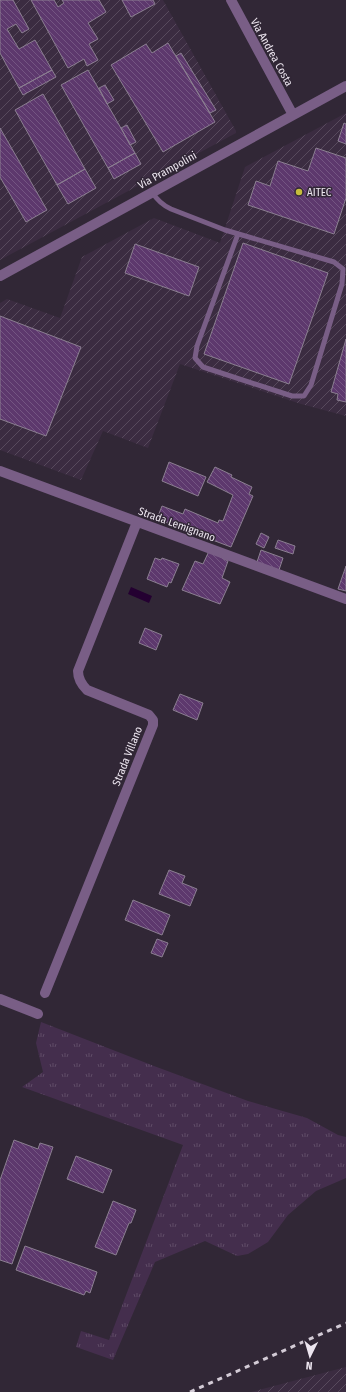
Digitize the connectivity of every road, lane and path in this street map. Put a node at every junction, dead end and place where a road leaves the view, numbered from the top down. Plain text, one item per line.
1 (230, 0) edge
2 (346, 86) edge
3 (293, 115) junction
4 (152, 192) junction
5 (238, 234) junction
6 (0, 276) edge
7 (0, 471) edge
8 (137, 522) junction
9 (346, 599) edge
10 (46, 993) dead end
11 (0, 999) edge
12 (38, 1014) dead end

1 - 3 street, Via Andrea Costa
2 - 3 street, Via Prampolini
3 - 4 street, Via Prampolini
4 - 5 lane
4 - 6 street, Via Prampolini
5 - 5 lane
7 - 8 street, Strada Lemignano
8 - 9 street, Strada Lemignano
8 - 10 street, Strada Villano
11 - 12 street

